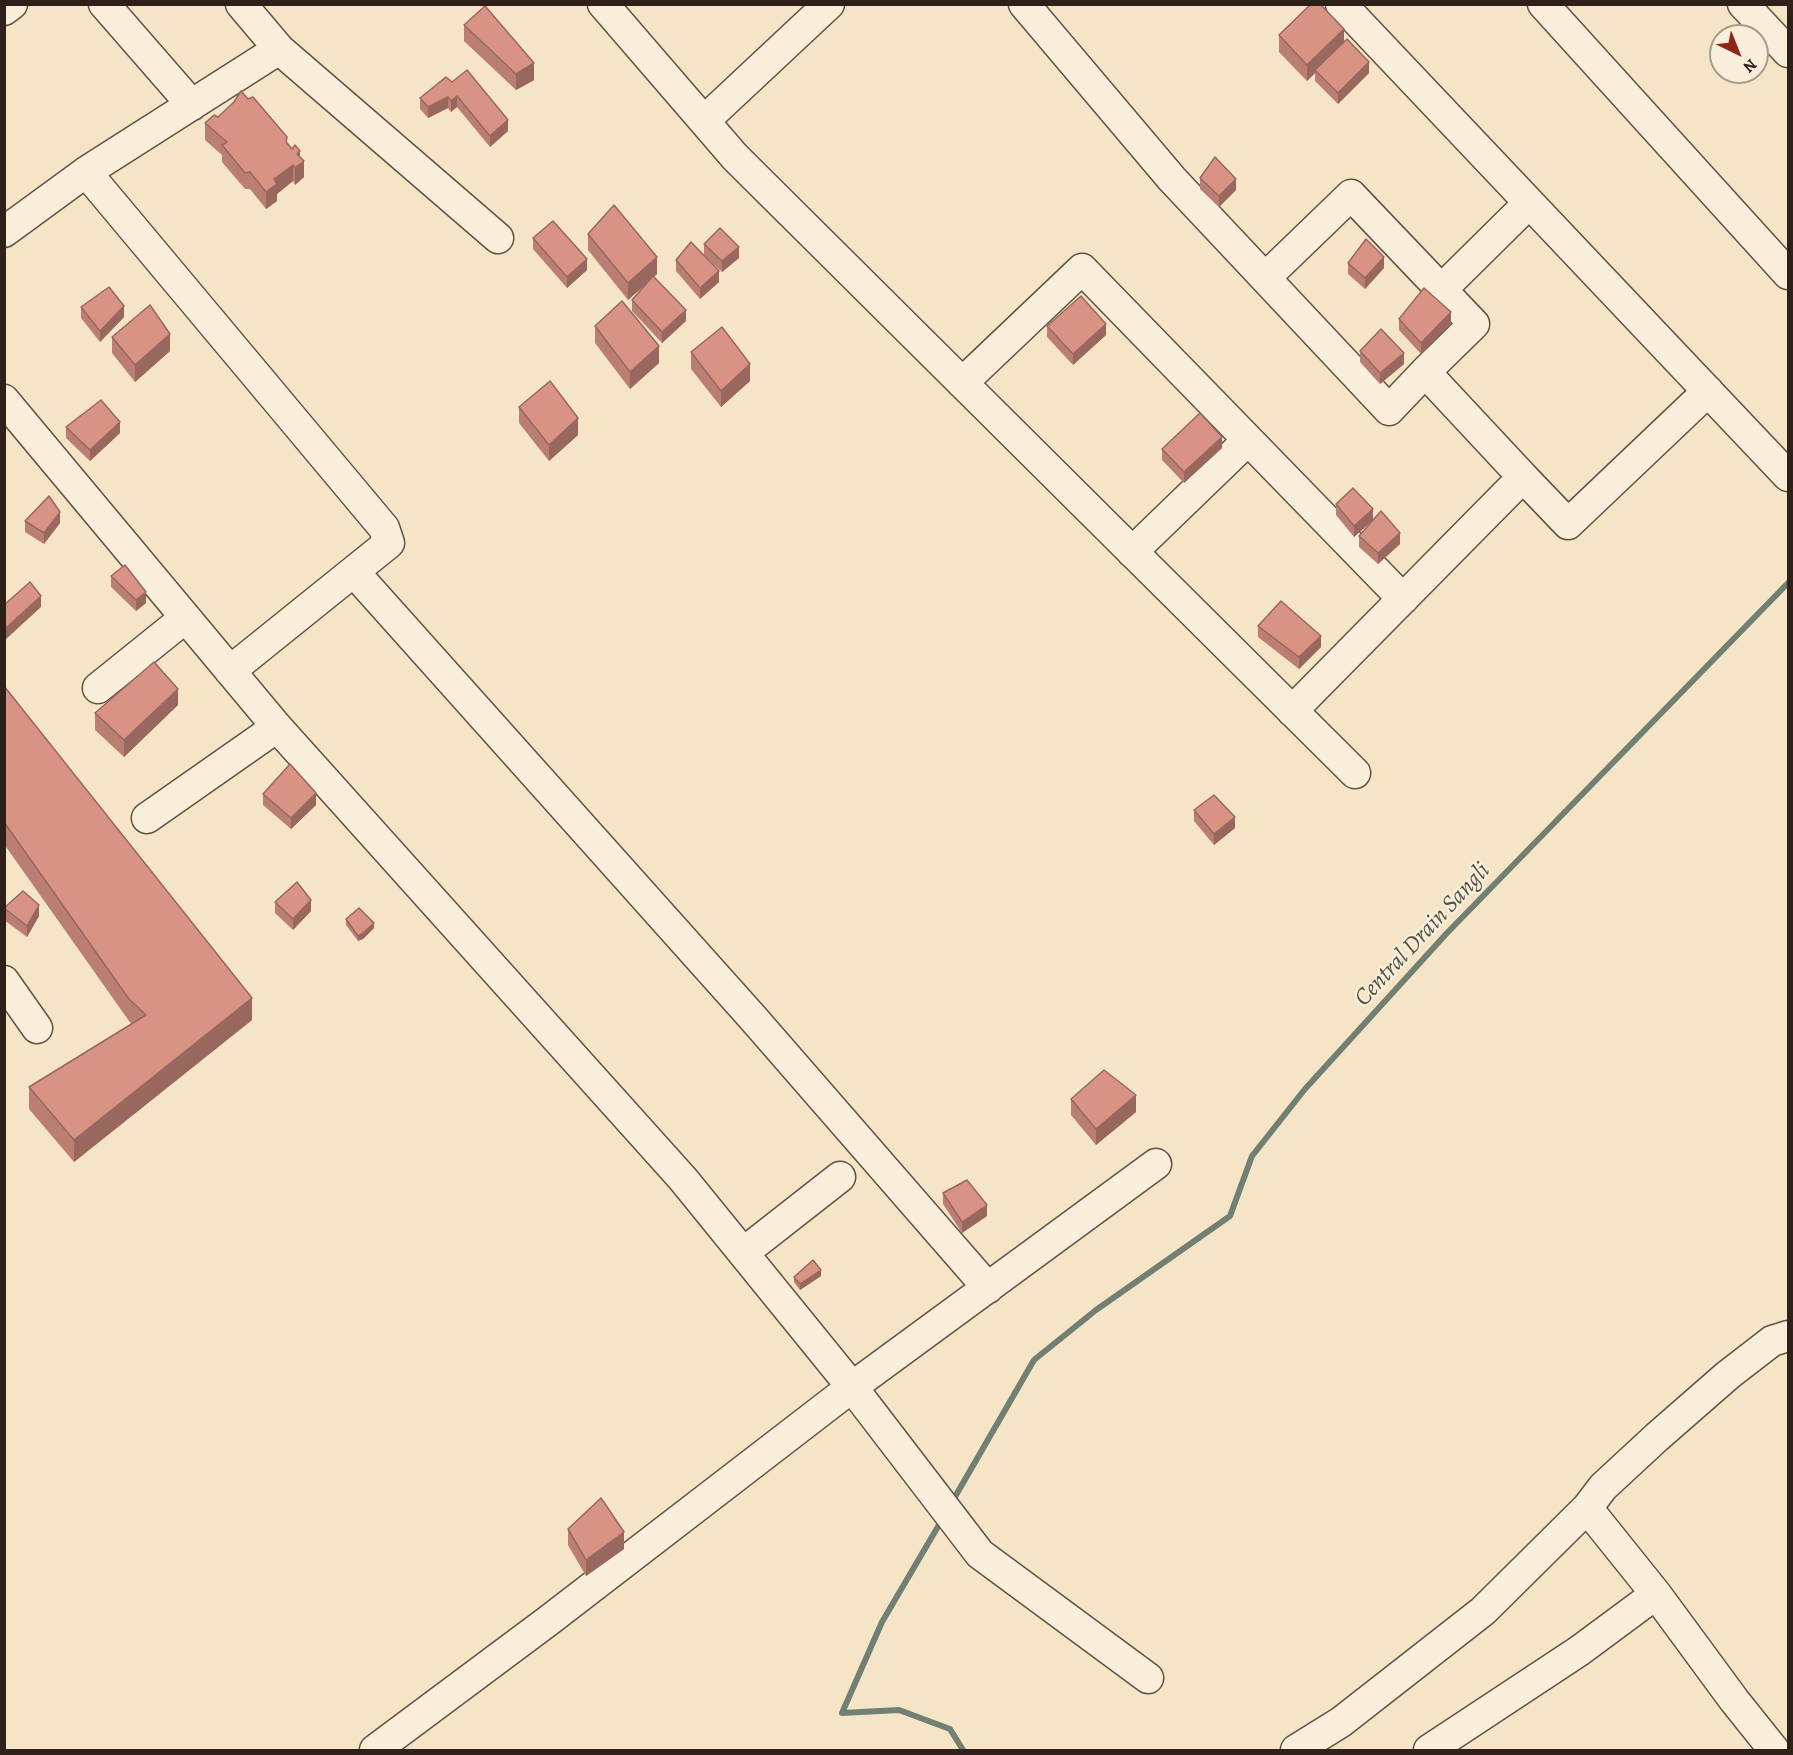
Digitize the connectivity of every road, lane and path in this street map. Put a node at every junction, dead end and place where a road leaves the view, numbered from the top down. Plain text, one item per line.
1 (12, 4) edge
2 (104, 4) edge
3 (241, 4) edge
4 (603, 4) edge
5 (829, 4) edge
6 (1024, 4) edge
7 (1341, 4) edge
8 (1543, 4) edge
9 (1743, 4) edge
10 (4, 10) edge
11 (279, 49) junction
12 (1788, 52) edge
13 (192, 105) junction
14 (704, 121) junction
15 (86, 172) junction
16 (1529, 203) junction
17 (4, 232) edge
18 (498, 238) dead end
19 (1788, 274) edge
20 (1264, 278) junction
21 (1442, 290) junction
22 (1425, 372) junction
23 (962, 383) junction
24 (1707, 391) junction
25 (4, 400) edge
26 (1248, 440) junction
27 (1788, 476) edge
28 (1523, 477) junction
29 (1132, 552) junction
30 (354, 572) junction
31 (1403, 599) junction
32 (185, 618) junction
33 (230, 671) junction
34 (98, 688) dead end
35 (1293, 711) junction
36 (277, 727) junction
37 (1355, 774) dead end
38 (147, 818) dead end
39 (4, 981) edge
40 (37, 1028) dead end
41 (1156, 1164) dead end
42 (840, 1177) dead end
43 (743, 1253) junction
44 (988, 1288) junction
45 (1788, 1336) edge
46 (852, 1387) junction
47 (1587, 1508) junction
48 (1656, 1594) junction
49 (1148, 1678) dead end
50 (375, 1750) edge
51 (1296, 1750) edge
52 (1429, 1750) edge
53 (1774, 1750) edge

1 - 10 street
2 - 13 street
3 - 11 street
4 - 14 street
5 - 14 street
6 - 20 street
7 - 16 street
8 - 19 street
9 - 12 street
11 - 13 street
11 - 18 street
13 - 15 street
14 - 23 street
15 - 17 street
15 - 30 street
16 - 21 street
16 - 24 street
20 - 21 street
20 - 22 street
21 - 22 street
22 - 28 street
23 - 26 street
23 - 29 street
24 - 27 street
24 - 28 street
25 - 32 street
26 - 29 street
26 - 31 street
28 - 31 street
29 - 35 street
30 - 33 street
30 - 44 street
31 - 35 street
32 - 33 street
32 - 34 street
33 - 36 street
35 - 37 street
36 - 38 street
36 - 43 street
39 - 40 street
41 - 44 street
42 - 43 street
43 - 46 street
44 - 46 street
45 - 47 street
46 - 49 street
46 - 50 street
47 - 48 street
47 - 51 street
48 - 52 street
48 - 53 street

